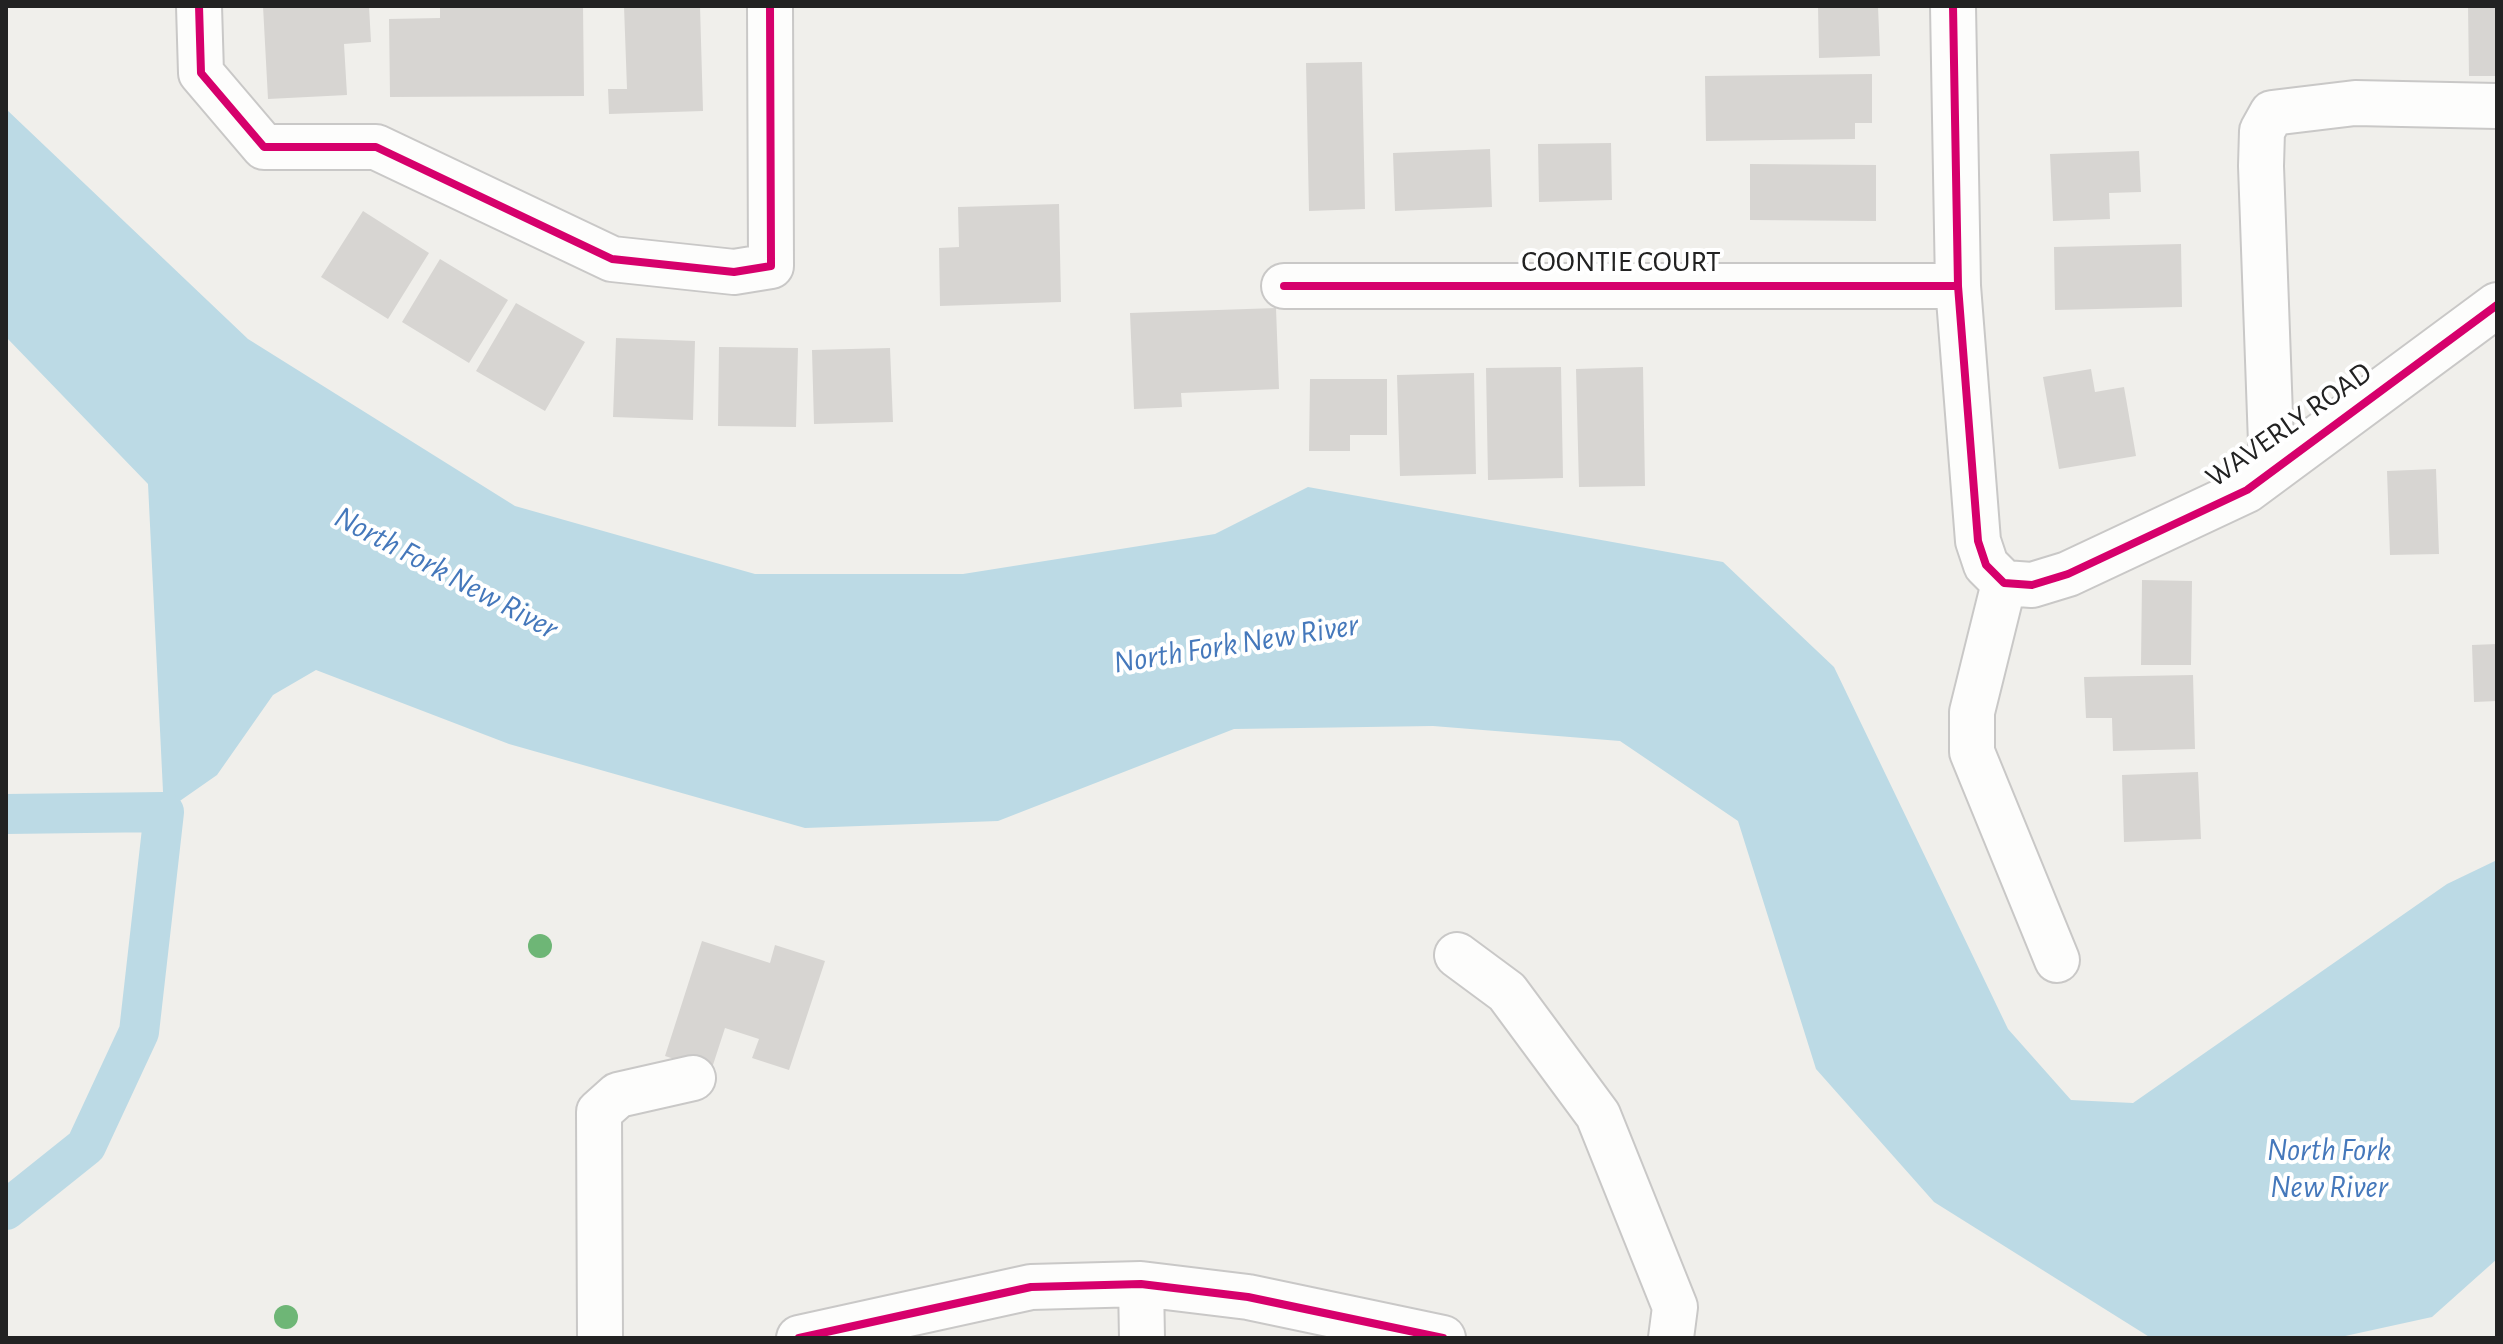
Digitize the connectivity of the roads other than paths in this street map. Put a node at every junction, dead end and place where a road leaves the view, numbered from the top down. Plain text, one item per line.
1 (199, 6) edge
2 (770, 6) edge
3 (1953, 6) edge
4 (2497, 106) edge
5 (1284, 286) dead end
6 (1958, 286) junction
7 (2497, 305) edge
8 (2272, 471) junction
9 (2004, 583) junction
10 (1457, 955) dead end
11 (2057, 960) dead end
12 (693, 1078) dead end
13 (1141, 1284) junction
14 (600, 1338) edge
15 (799, 1338) edge
16 (1142, 1338) edge
17 (1443, 1338) edge
18 (1671, 1338) edge

1 - 2 street
3 - 6 street
4 - 8 street
5 - 6 street, COONTIE COURT
6 - 9 street
7 - 8 street, WAVERLY ROAD
8 - 9 street, WAVERLY ROAD
9 - 11 street
10 - 18 street
12 - 14 street
13 - 15 street
13 - 16 street
13 - 17 street

